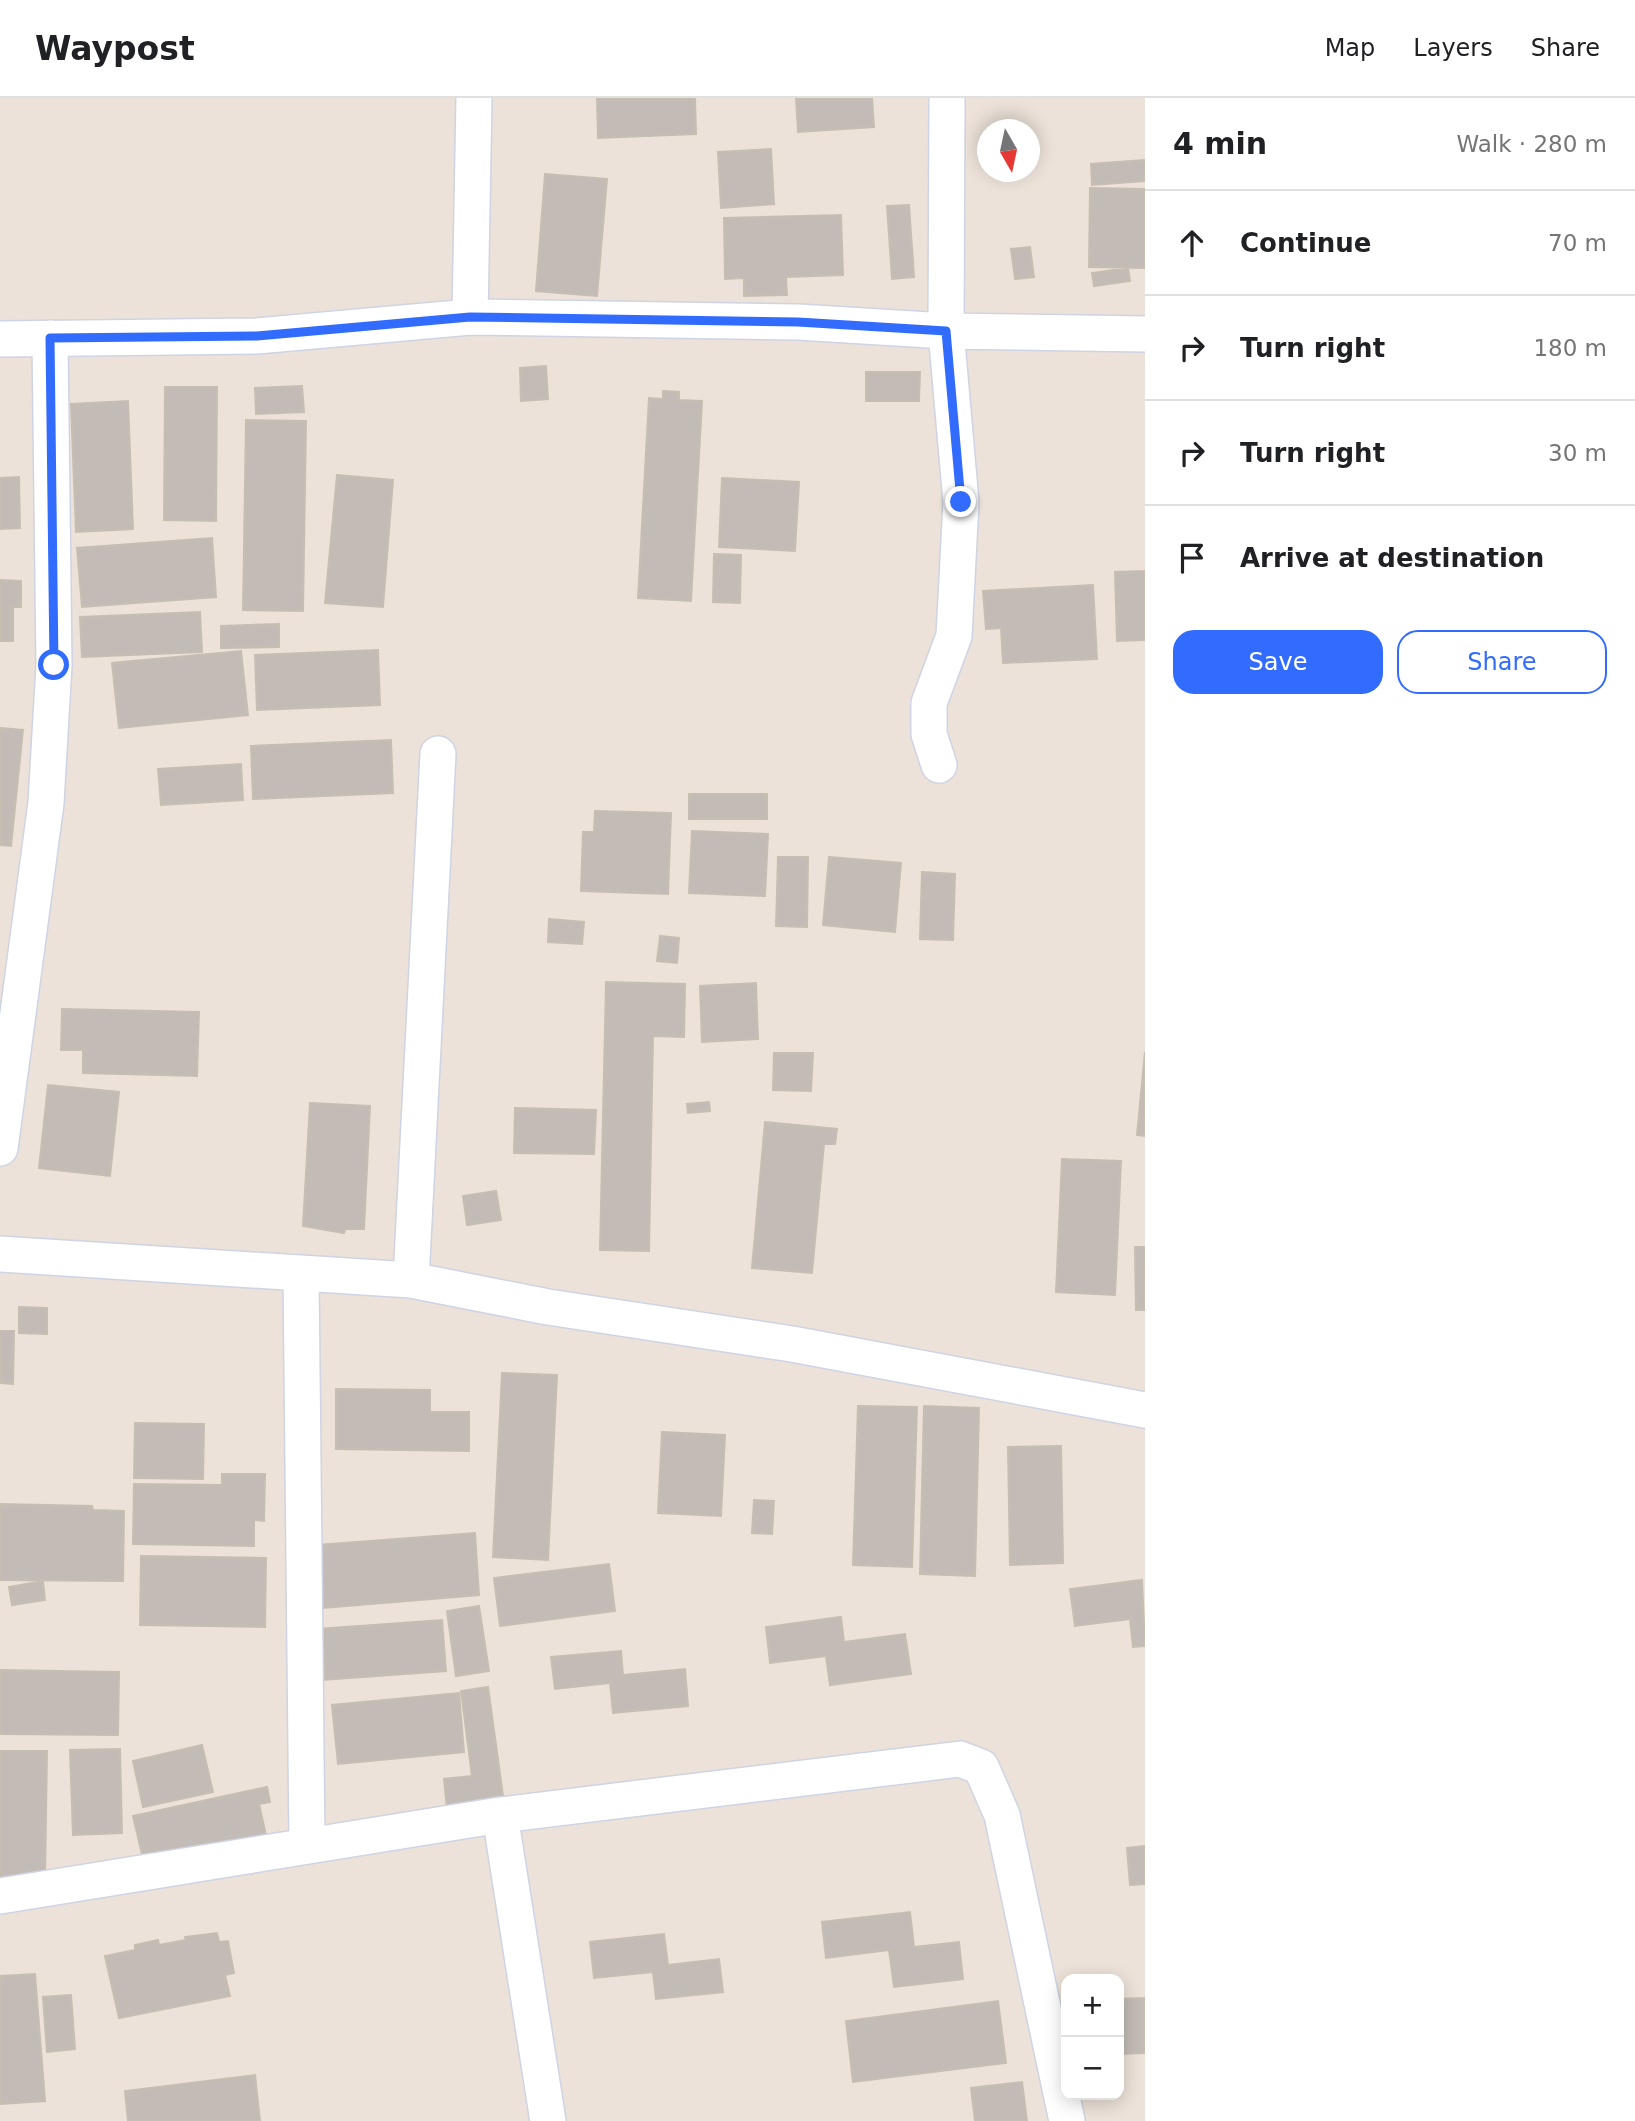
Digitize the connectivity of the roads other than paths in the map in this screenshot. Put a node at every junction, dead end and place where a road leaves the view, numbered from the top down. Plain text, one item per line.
1 (474, 98) edge
2 (947, 98) edge
3 (470, 317) junction
4 (946, 331) junction
5 (1145, 334) edge
6 (50, 338) junction
7 (0, 339) edge
8 (438, 754) dead end
9 (939, 765) dead end
10 (0, 1148) edge
11 (0, 1254) edge
12 (301, 1273) junction
13 (411, 1280) junction
14 (1145, 1410) edge
15 (500, 1815) junction
16 (307, 1845) junction
17 (0, 1896) edge
18 (548, 2121) edge
19 (1066, 2121) edge

1 - 3 street
2 - 4 street
3 - 4 street
3 - 6 street
4 - 5 street
4 - 9 street
6 - 7 street
6 - 10 street
8 - 13 street
11 - 12 street
12 - 13 street
12 - 16 street
13 - 14 street
15 - 16 street
15 - 18 street
15 - 19 street
16 - 17 street

